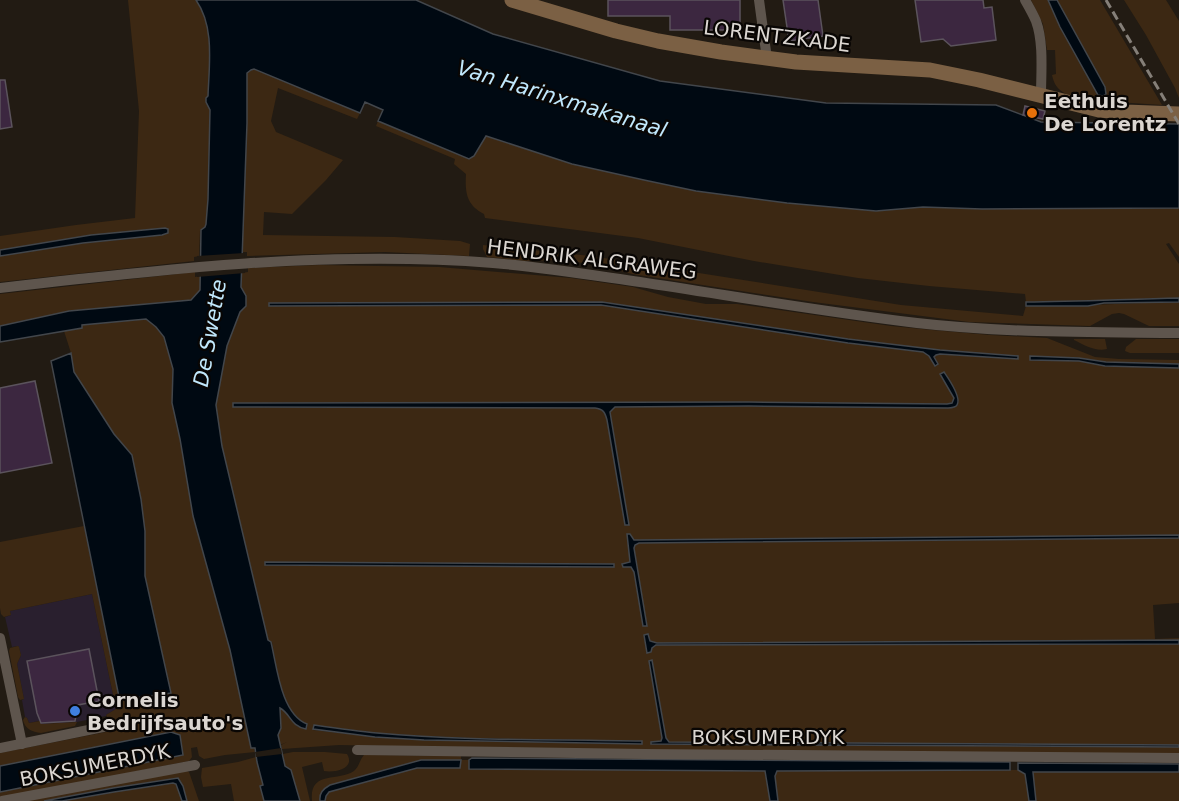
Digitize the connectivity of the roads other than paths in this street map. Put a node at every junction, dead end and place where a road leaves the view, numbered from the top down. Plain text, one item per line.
1 (512, 0) edge
2 (759, 0) edge
3 (1025, 0) edge
4 (767, 59) junction
5 (1041, 96) junction
6 (1179, 114) edge
7 (0, 288) edge
8 (1179, 333) edge
9 (0, 638) edge
10 (108, 726) dead end
11 (22, 744) junction
12 (0, 748) edge
13 (357, 750) dead end
14 (1179, 758) edge
15 (195, 765) dead end
16 (2, 801) edge

1 - 4 street, LORENTZKADE
2 - 4 street
3 - 5 street
4 - 5 street, LORENTZKADE
5 - 6 street, LORENTZKADE
7 - 8 street, HENDRIK ALGRAWEG
9 - 11 street
10 - 11 street
11 - 12 street
13 - 14 street, BOKSUMERDYK
15 - 16 street, BOKSUMERDYK

